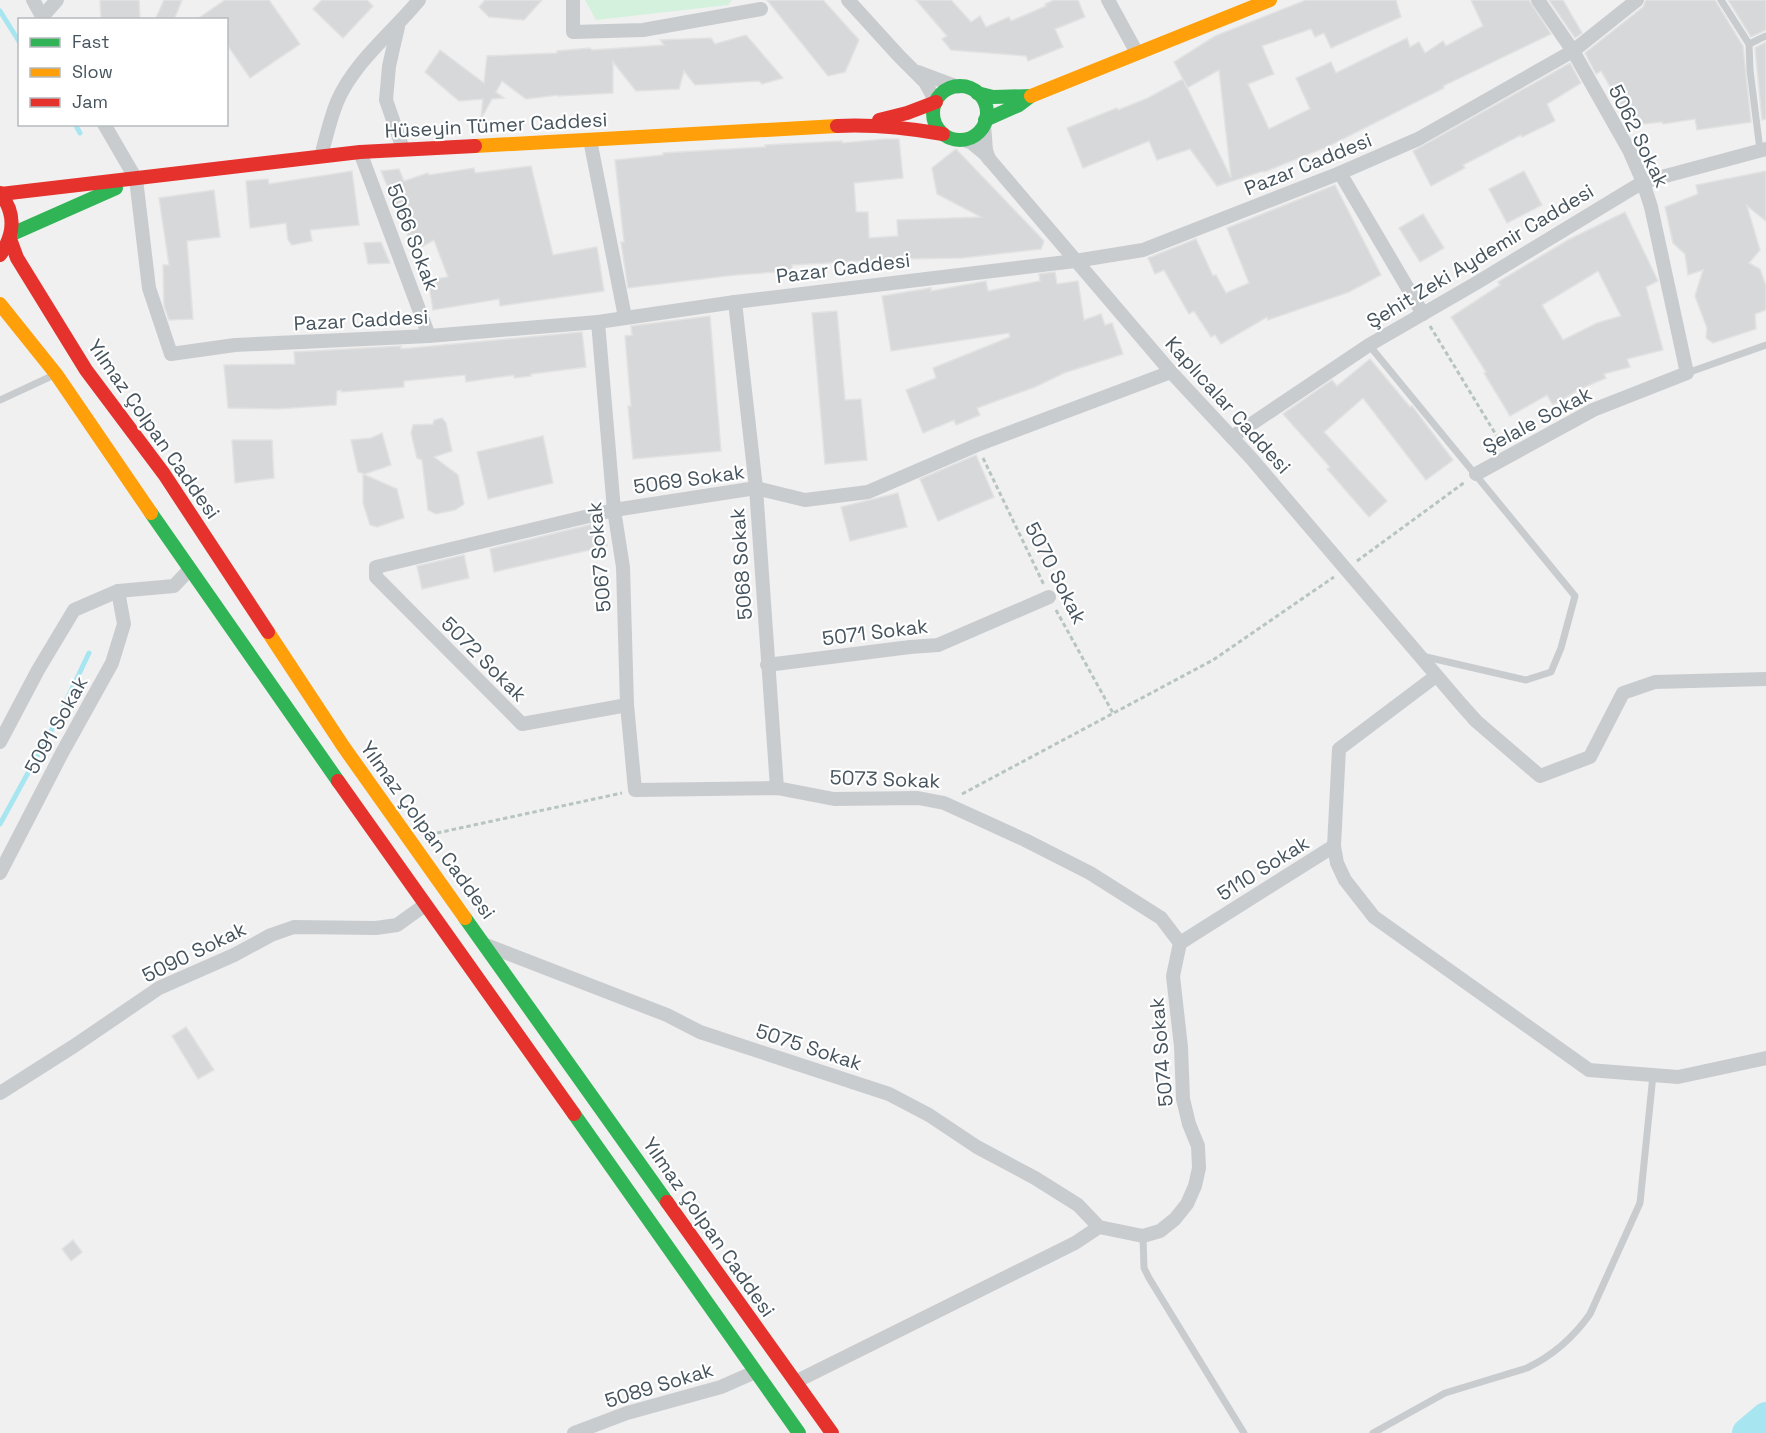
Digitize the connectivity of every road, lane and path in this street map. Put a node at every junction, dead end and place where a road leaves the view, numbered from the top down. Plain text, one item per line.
1 (33, 0) edge
2 (57, 0) edge
3 (419, 0) edge
4 (573, 0) edge
5 (848, 0) edge
6 (1108, 0) edge
7 (1270, 0) edge
8 (1538, 0) edge
9 (1637, 0) edge
10 (1721, 0) edge
11 (757, 4) edge
12 (43, 18) edge
13 (399, 25) junction
14 (1766, 36) edge
15 (1749, 44) junction
16 (1573, 51) junction
17 (1137, 53) junction
18 (913, 70) junction
19 (958, 87) junction
20 (977, 93) junction
21 (1031, 96) junction
22 (936, 102) junction
23 (985, 123) junction
24 (859, 125) junction
25 (105, 126) edge
26 (943, 134) junction
27 (590, 140) junction
28 (964, 140) junction
29 (403, 149) junction
30 (1763, 149) edge
31 (360, 152) junction
32 (321, 156) junction
33 (990, 160) junction
34 (1340, 173) junction
35 (136, 179) junction
36 (1643, 182) junction
37 (0, 194) edge
38 (11, 236) junction
39 (0, 255) edge
40 (1075, 261) junction
41 (735, 302) junction
42 (0, 304) edge
43 (1423, 314) junction
44 (625, 317) junction
45 (598, 322) junction
46 (429, 336) junction
47 (1369, 345) junction
48 (1766, 345) edge
49 (1171, 372) junction
50 (1688, 373) junction
51 (56, 374) junction
52 (0, 400) edge
53 (1232, 437) junction
54 (977, 445) junction
55 (1509, 456) junction
56 (1476, 474) junction
57 (756, 488) junction
58 (614, 510) junction
59 (376, 567) joint
60 (1347, 569) junction
61 (189, 570) junction
62 (118, 591) junction
63 (1050, 597) junction
64 (1420, 656) junction
65 (767, 665) junction
66 (1436, 676) junction
67 (1766, 679) edge
68 (627, 705) junction
69 (1113, 713) junction
70 (0, 742) edge
71 (777, 788) junction
72 (635, 790) junction
73 (944, 803) junction
74 (437, 833) dead end
75 (1334, 846) junction
76 (0, 873) edge
77 (425, 905) junction
78 (1180, 943) junction
79 (486, 945) junction
80 (1766, 1059) edge
81 (1653, 1075) junction
82 (0, 1093) edge
83 (1099, 1227) junction
84 (1143, 1236) junction
85 (755, 1372) junction
86 (795, 1382) junction
87 (574, 1433) edge
88 (799, 1433) edge
89 (832, 1433) edge
90 (1244, 1433) edge
91 (1373, 1433) edge

1 - 12 street
2 - 12 street
3 - 13 street
4 - 11 street
5 - 18 street
6 - 17 street
7 - 17 main road
8 - 16 street, 5062 Sokak
9 - 16 street, Pazar Caddesi
10 - 15 lane
13 - 29 street
13 - 32 street
14 - 15 lane
15 - 30 lane
16 - 34 street, Pazar Caddesi
16 - 36 street, 5062 Sokak
17 - 21 main road
18 - 19 street
18 - 22 street
19 - 20 main road
19 - 22 main road, Hüseyin Tümer Caddesi
20 - 21 main road
20 - 23 main road
21 - 23 main road
22 - 24 main road, Hüseyin Tümer Caddesi
22 - 26 main road
23 - 28 main road
23 - 33 street
24 - 26 main road, Hüseyin Tümer Caddesi
24 - 27 main road, Hüseyin Tümer Caddesi
25 - 35 street
26 - 28 main road, Hüseyin Tümer Caddesi
27 - 29 main road, Hüseyin Tümer Caddesi
27 - 44 street
28 - 33 street, Kaplıcalar Caddesi
29 - 31 main road, Hüseyin Tümer Caddesi
30 - 36 street, Şehit Zeki Aydemir Caddesi
31 - 32 main road, Hüseyin Tümer Caddesi
31 - 46 street, 5066 Sokak
32 - 35 main road, Hüseyin Tümer Caddesi
33 - 40 street, Kaplıcalar Caddesi
34 - 40 street, Pazar Caddesi
34 - 43 street
35 - 37 main road, Hüseyin Tümer Caddesi
35 - 38 main road, Hüseyin Tümer Caddesi
35 - 46 street, Pazar Caddesi
36 - 43 street, Şehit Zeki Aydemir Caddesi
36 - 50 street, 5062 Sokak
37 - 38 main road, Yılmaz Çolpan Caddesi
38 - 39 main road
38 - 79 main road, Yılmaz Çolpan Caddesi
40 - 41 street, Pazar Caddesi
40 - 49 street, Kaplıcalar Caddesi
41 - 44 street, Pazar Caddesi
41 - 57 street, 5068 Sokak
42 - 51 main road
43 - 47 street, Şehit Zeki Aydemir Caddesi
43 - 55 path
44 - 45 street, Pazar Caddesi
45 - 46 street, Pazar Caddesi
45 - 58 street, 5067 Sokak
47 - 53 street, Şehit Zeki Aydemir Caddesi
47 - 56 lane
48 - 50 lane, Şelale Sokak
49 - 53 street, Kaplıcalar Caddesi
49 - 54 street, 5069 Sokak
50 - 55 street, Şelale Sokak
51 - 52 lane
51 - 61 main road
53 - 60 street, Kaplıcalar Caddesi
54 - 57 street, 5069 Sokak
54 - 63 path, 5070 Sokak
55 - 56 street, Şelale Sokak
56 - 60 path, Şelale Sokak
56 - 64 lane
57 - 58 street, 5069 Sokak
57 - 65 street, 5068 Sokak
58 - 59 street, 5069 Sokak
58 - 68 street, 5067 Sokak
59 - 68 street, 5072 Sokak
60 - 64 street, Kaplıcalar Caddesi
60 - 69 path, 5073 Sokak
61 - 62 street
61 - 77 main road
62 - 70 street
62 - 76 street, 5091 Sokak
63 - 65 street, 5071 Sokak
63 - 69 path, 5070 Sokak
64 - 66 street, Kaplıcalar Caddesi
65 - 71 street, 5068 Sokak
66 - 67 street, Kaplıcalar Caddesi
66 - 75 street, 5110 Sokak
68 - 72 street, 5067 Sokak
69 - 73 path, 5073 Sokak
71 - 72 street, 5073 Sokak
71 - 73 street, 5073 Sokak
72 - 74 path
73 - 78 street
75 - 78 street, 5110 Sokak
75 - 81 street
77 - 82 street, 5090 Sokak
77 - 85 main road
78 - 84 street, 5074 Sokak
79 - 83 street, 5075 Sokak
79 - 86 main road, Yılmaz Çolpan Caddesi
80 - 81 street
81 - 91 lane
83 - 84 street
83 - 86 street
84 - 90 lane
85 - 87 street, 5089 Sokak
85 - 88 main road
86 - 89 main road, Yılmaz Çolpan Caddesi

